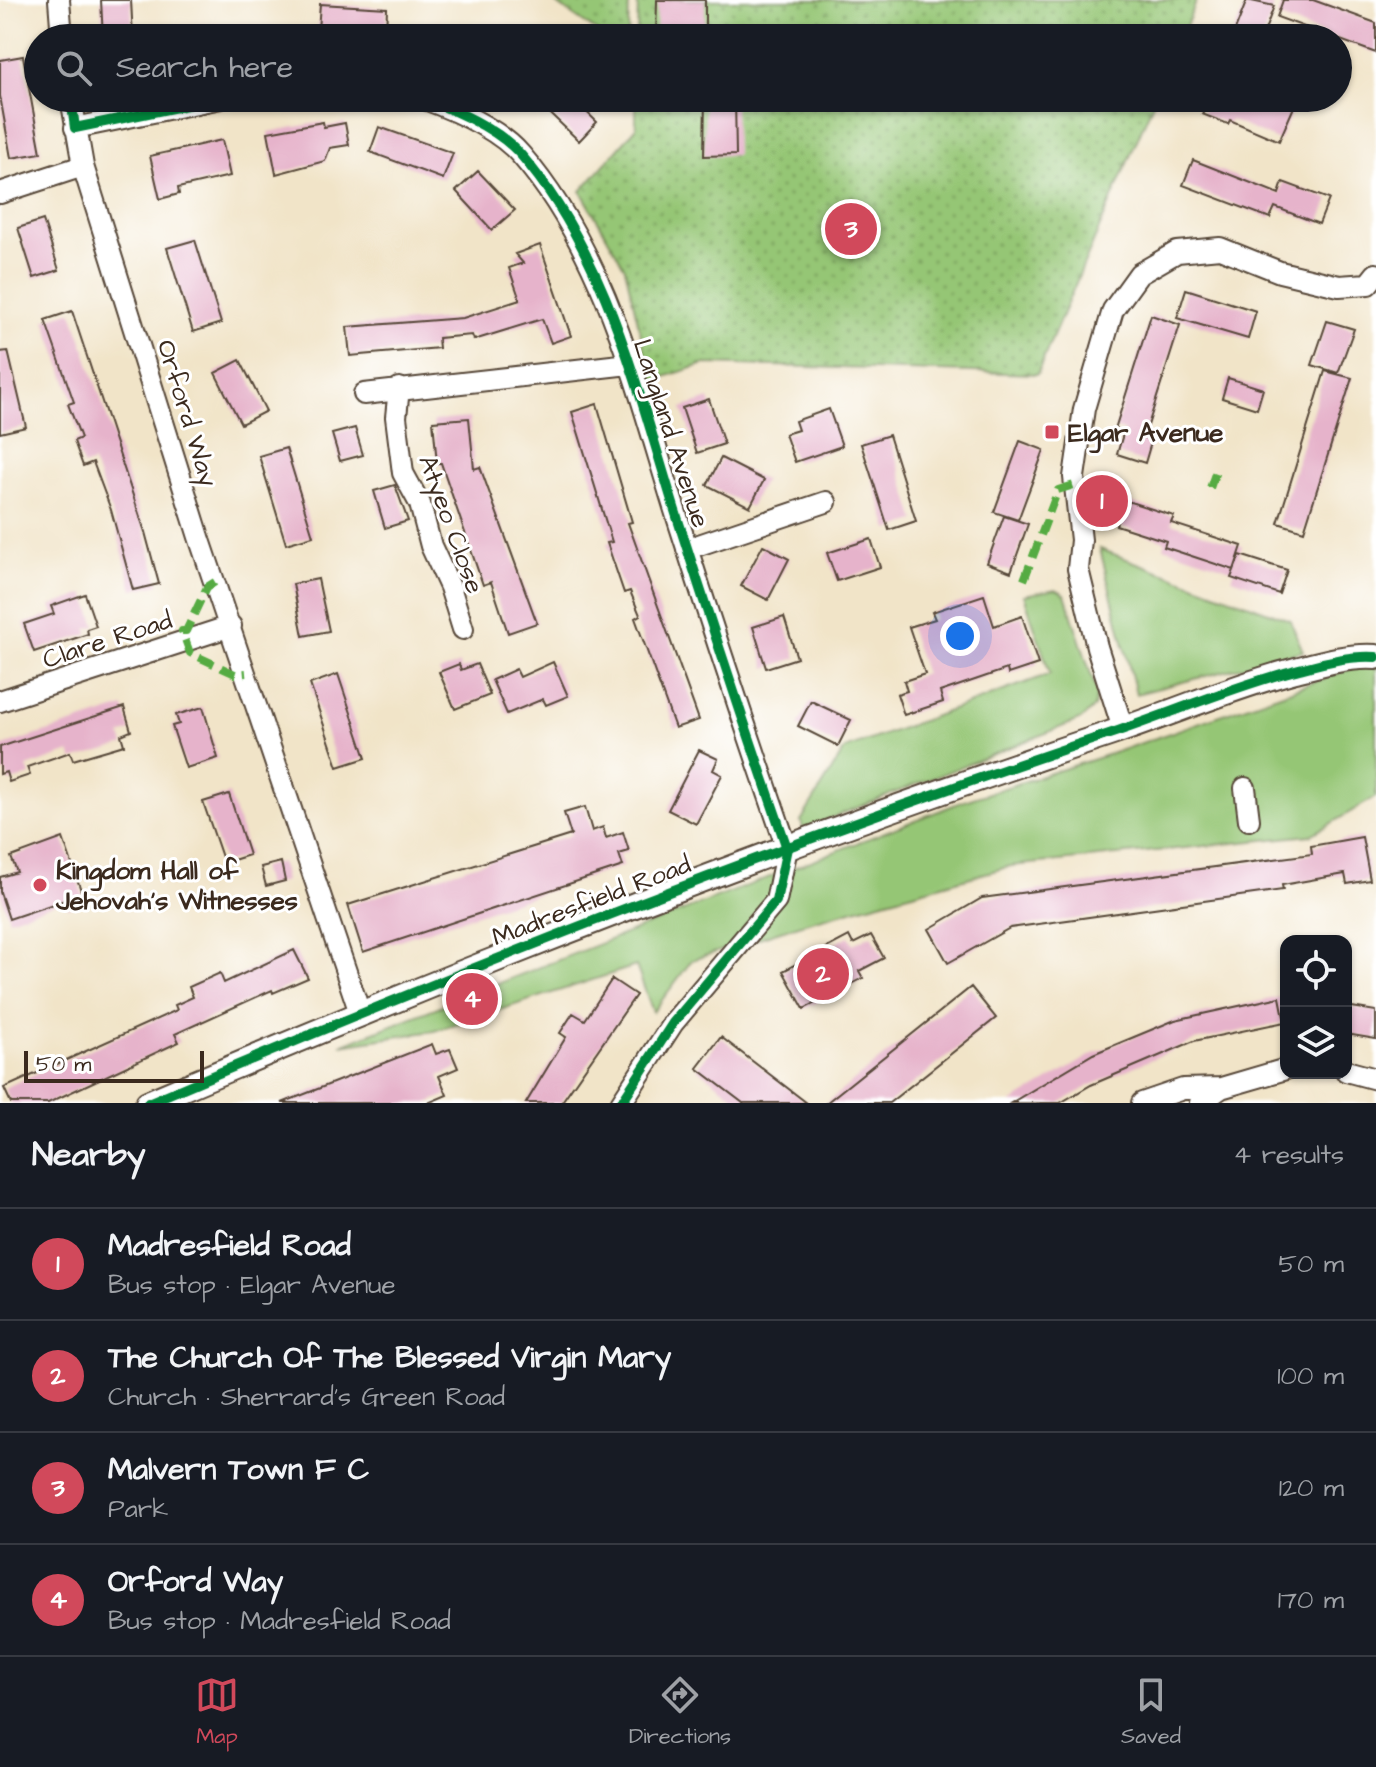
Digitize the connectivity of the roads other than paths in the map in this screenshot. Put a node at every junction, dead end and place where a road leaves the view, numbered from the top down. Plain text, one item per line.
1 (59, 0) edge
2 (61, 24) edge
3 (73, 112) edge
4 (153, 112) edge
5 (452, 112) edge
6 (75, 128) junction
7 (83, 166) junction
8 (0, 193) edge
9 (1373, 283) edge
10 (629, 364) junction
11 (399, 388) junction
12 (364, 394) dead end
13 (826, 502) dead end
14 (687, 549) junction
15 (231, 626) junction
16 (463, 629) dead end
17 (1376, 657) edge
18 (0, 701) edge
19 (1123, 729) junction
20 (1245, 788) dead end
21 (1249, 820) dead end
22 (787, 848) junction
23 (360, 1013) junction
24 (1280, 1071) edge
25 (1352, 1073) edge
26 (1376, 1079) edge
27 (1221, 1088) junction
28 (148, 1103) edge
29 (621, 1103) edge
30 (1142, 1103) edge
31 (1200, 1103) edge

1 - 2 street
3 - 6 street, Orford Way
4 - 6 street
5 - 10 street, Langland Avenue
6 - 7 street, Orford Way
7 - 8 street
7 - 15 street, Orford Way
9 - 19 street
10 - 11 street, Langland Avenue
10 - 14 street, Langland Avenue
11 - 12 street, Langland Avenue
11 - 16 street, Atyeo Close
13 - 14 street, Langland Avenue
14 - 22 street, Langland Avenue
15 - 18 street, Clare Road
15 - 23 street, Orford Way
17 - 19 street, Madresfield Road
19 - 22 street, Madresfield Road
20 - 21 street
22 - 23 street, Madresfield Road
22 - 29 street
23 - 28 street, Madresfield Road
24 - 27 street
25 - 26 street
27 - 30 street
27 - 31 street

